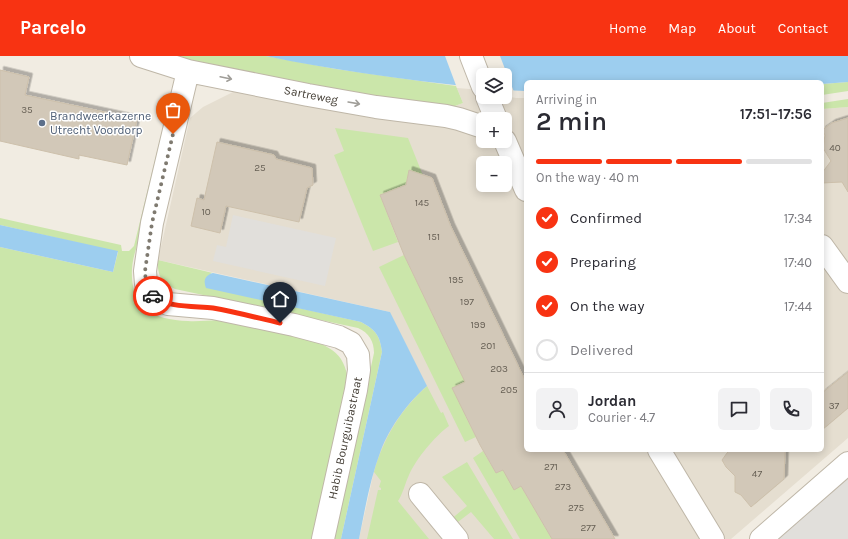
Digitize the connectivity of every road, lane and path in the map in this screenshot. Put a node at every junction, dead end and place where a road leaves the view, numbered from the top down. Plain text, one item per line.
1 (140, 56) edge
2 (471, 56) edge
3 (476, 69) edge
4 (188, 71) junction
5 (476, 125) edge
6 (508, 148) edge
7 (524, 185) edge
8 (824, 249) edge
9 (848, 282) edge
10 (660, 452) edge
11 (848, 463) edge
12 (420, 494) dead end
13 (323, 539) edge
14 (457, 539) edge
15 (713, 539) edge
16 (761, 539) edge

1 - 4 street, Sartreweg
2 - 3 street
4 -> 5 street, Sartreweg
4 - 13 street, Habib Bourguibastraat
6 - 7 street
8 - 9 street
10 - 15 street
11 - 16 street
12 - 14 street

